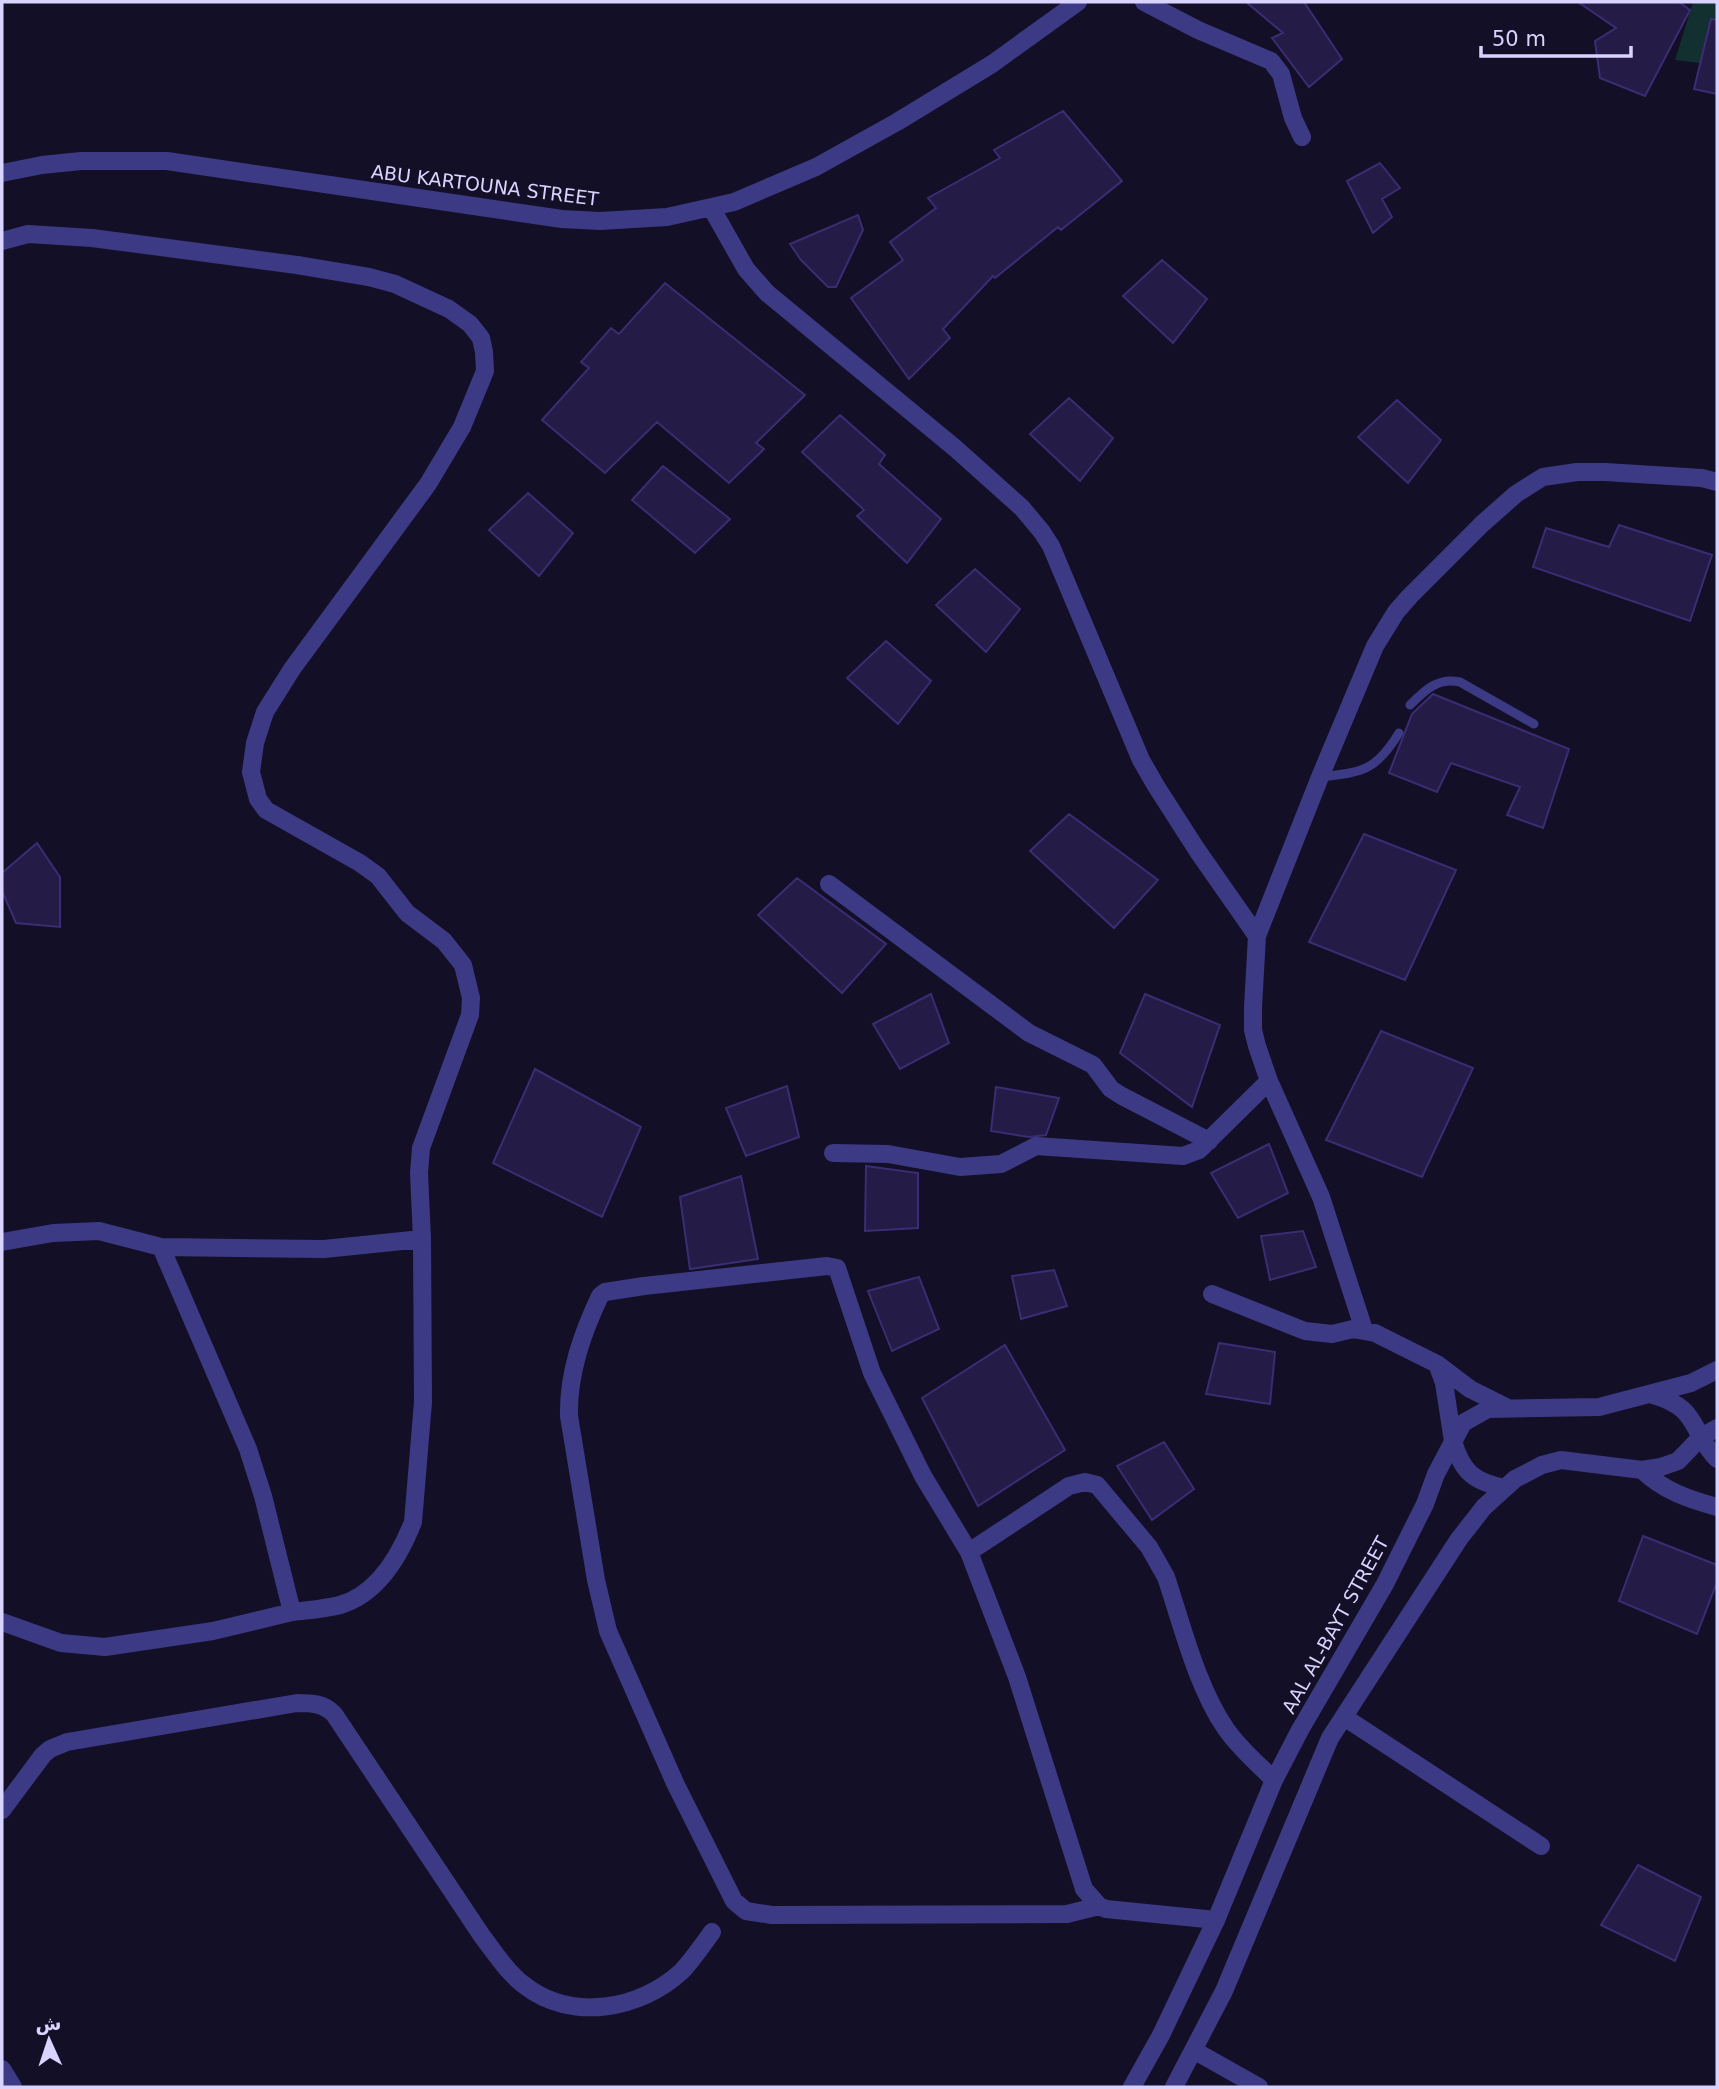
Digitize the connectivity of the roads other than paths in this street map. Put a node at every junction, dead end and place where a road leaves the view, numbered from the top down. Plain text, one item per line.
1 (1078, 2) edge
2 (1144, 2) edge
3 (1302, 137) dead end
4 (2, 173) edge
5 (712, 209) junction
6 (2, 241) edge
7 (1717, 482) edge
8 (1410, 705) dead end
9 (1534, 724) dead end
10 (1399, 733) dead end
11 (1320, 777) junction
12 (829, 884) dead end
13 (1257, 936) junction
14 (1269, 1081) junction
15 (1209, 1141) junction
16 (833, 1153) dead end
17 (422, 1238) junction
18 (2, 1242) edge
19 (161, 1247) junction
20 (1212, 1294) dead end
21 (1364, 1330) junction
22 (1437, 1364) junction
23 (1717, 1370) edge
24 (1650, 1394) junction
25 (1506, 1407) junction
26 (1717, 1428) edge
27 (1701, 1437) junction
28 (1453, 1441) junction
29 (1717, 1459) edge
30 (1642, 1470) junction
31 (1505, 1488) junction
32 (1717, 1507) edge
33 (969, 1552) junction
34 (292, 1612) junction
35 (2, 1622) edge
36 (1344, 1717) junction
37 (1274, 1780) junction
38 (2, 1810) edge
39 (1541, 1846) dead end
40 (1099, 1906) junction
41 (1216, 1920) junction
42 (712, 1932) dead end
43 (1195, 2050) junction
44 (2, 2069) edge
45 (13, 2087) edge
46 (1132, 2087) edge
47 (1174, 2087) edge
48 (1259, 2087) edge

1 - 5 street, ABU KARTOUNA STREET
2 - 3 street
4 - 5 street, ABU KARTOUNA STREET
5 - 13 street
6 - 17 street
7 - 11 street
8 - 9 lane
10 - 11 lane
11 - 13 street
12 - 15 street
13 - 14 street
14 - 15 street
14 - 21 street
15 - 16 street
17 - 19 street
17 - 34 street
18 - 19 street
19 - 34 street
20 - 21 street
21 - 22 street
22 - 25 street
22 - 28 street
23 - 24 street, AAL AL-BAYT STREET
24 - 25 street, AAL AL-BAYT STREET
24 - 27 street
25 - 28 street, AAL AL-BAYT STREET
26 - 27 street
27 - 29 street
27 - 30 street
28 - 31 street
28 - 37 street, AAL AL-BAYT STREET
30 - 31 street
30 - 32 street
31 - 36 street
33 - 37 street
33 - 40 street
33 - 40 street
34 - 35 street
36 - 39 street
36 - 43 street
37 - 41 street, AAL AL-BAYT STREET
38 - 42 street
40 - 41 street
41 - 46 street, AAL AL-BAYT STREET
43 - 47 street
43 - 48 street
44 - 45 street

